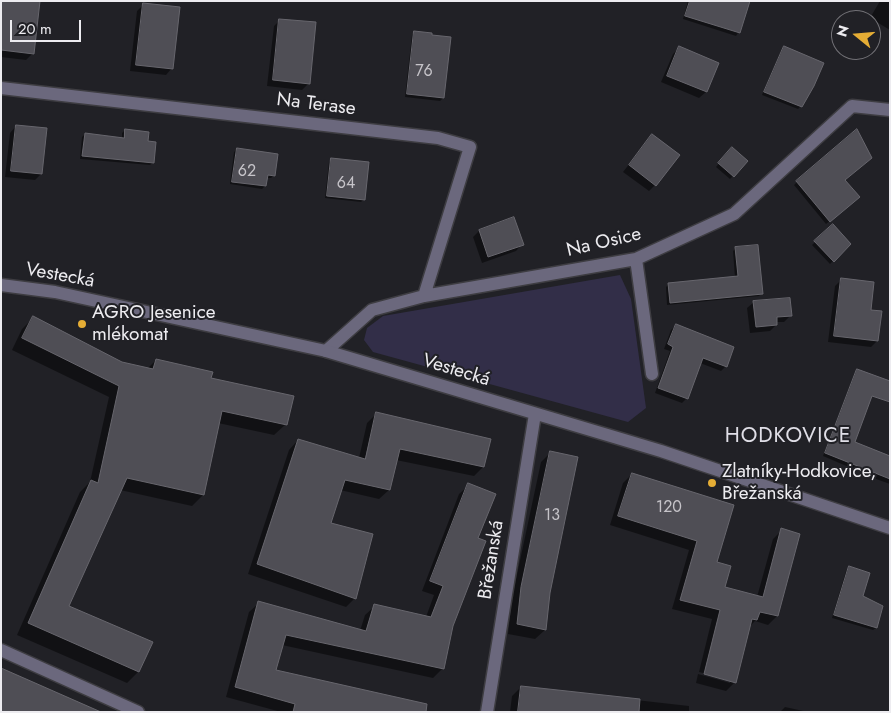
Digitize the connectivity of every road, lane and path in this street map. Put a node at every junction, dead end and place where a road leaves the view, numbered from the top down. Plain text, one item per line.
1 (1, 88) edge
2 (890, 110) edge
3 (636, 259) junction
4 (1, 285) edge
5 (424, 296) junction
6 (326, 351) junction
7 (652, 374) dead end
8 (535, 414) junction
9 (890, 528) edge
10 (1, 650) edge
11 (138, 712) edge
12 (486, 712) edge

1 - 5 street, Na Terase
2 - 3 street, Na Osice
3 - 5 street, Na Osice
3 - 7 street
4 - 6 street, Vestecká
5 - 6 street, Na Osice
6 - 8 street, Vestecká
8 - 9 street, Vestecká
8 - 12 street, Břežanská
10 - 11 street

